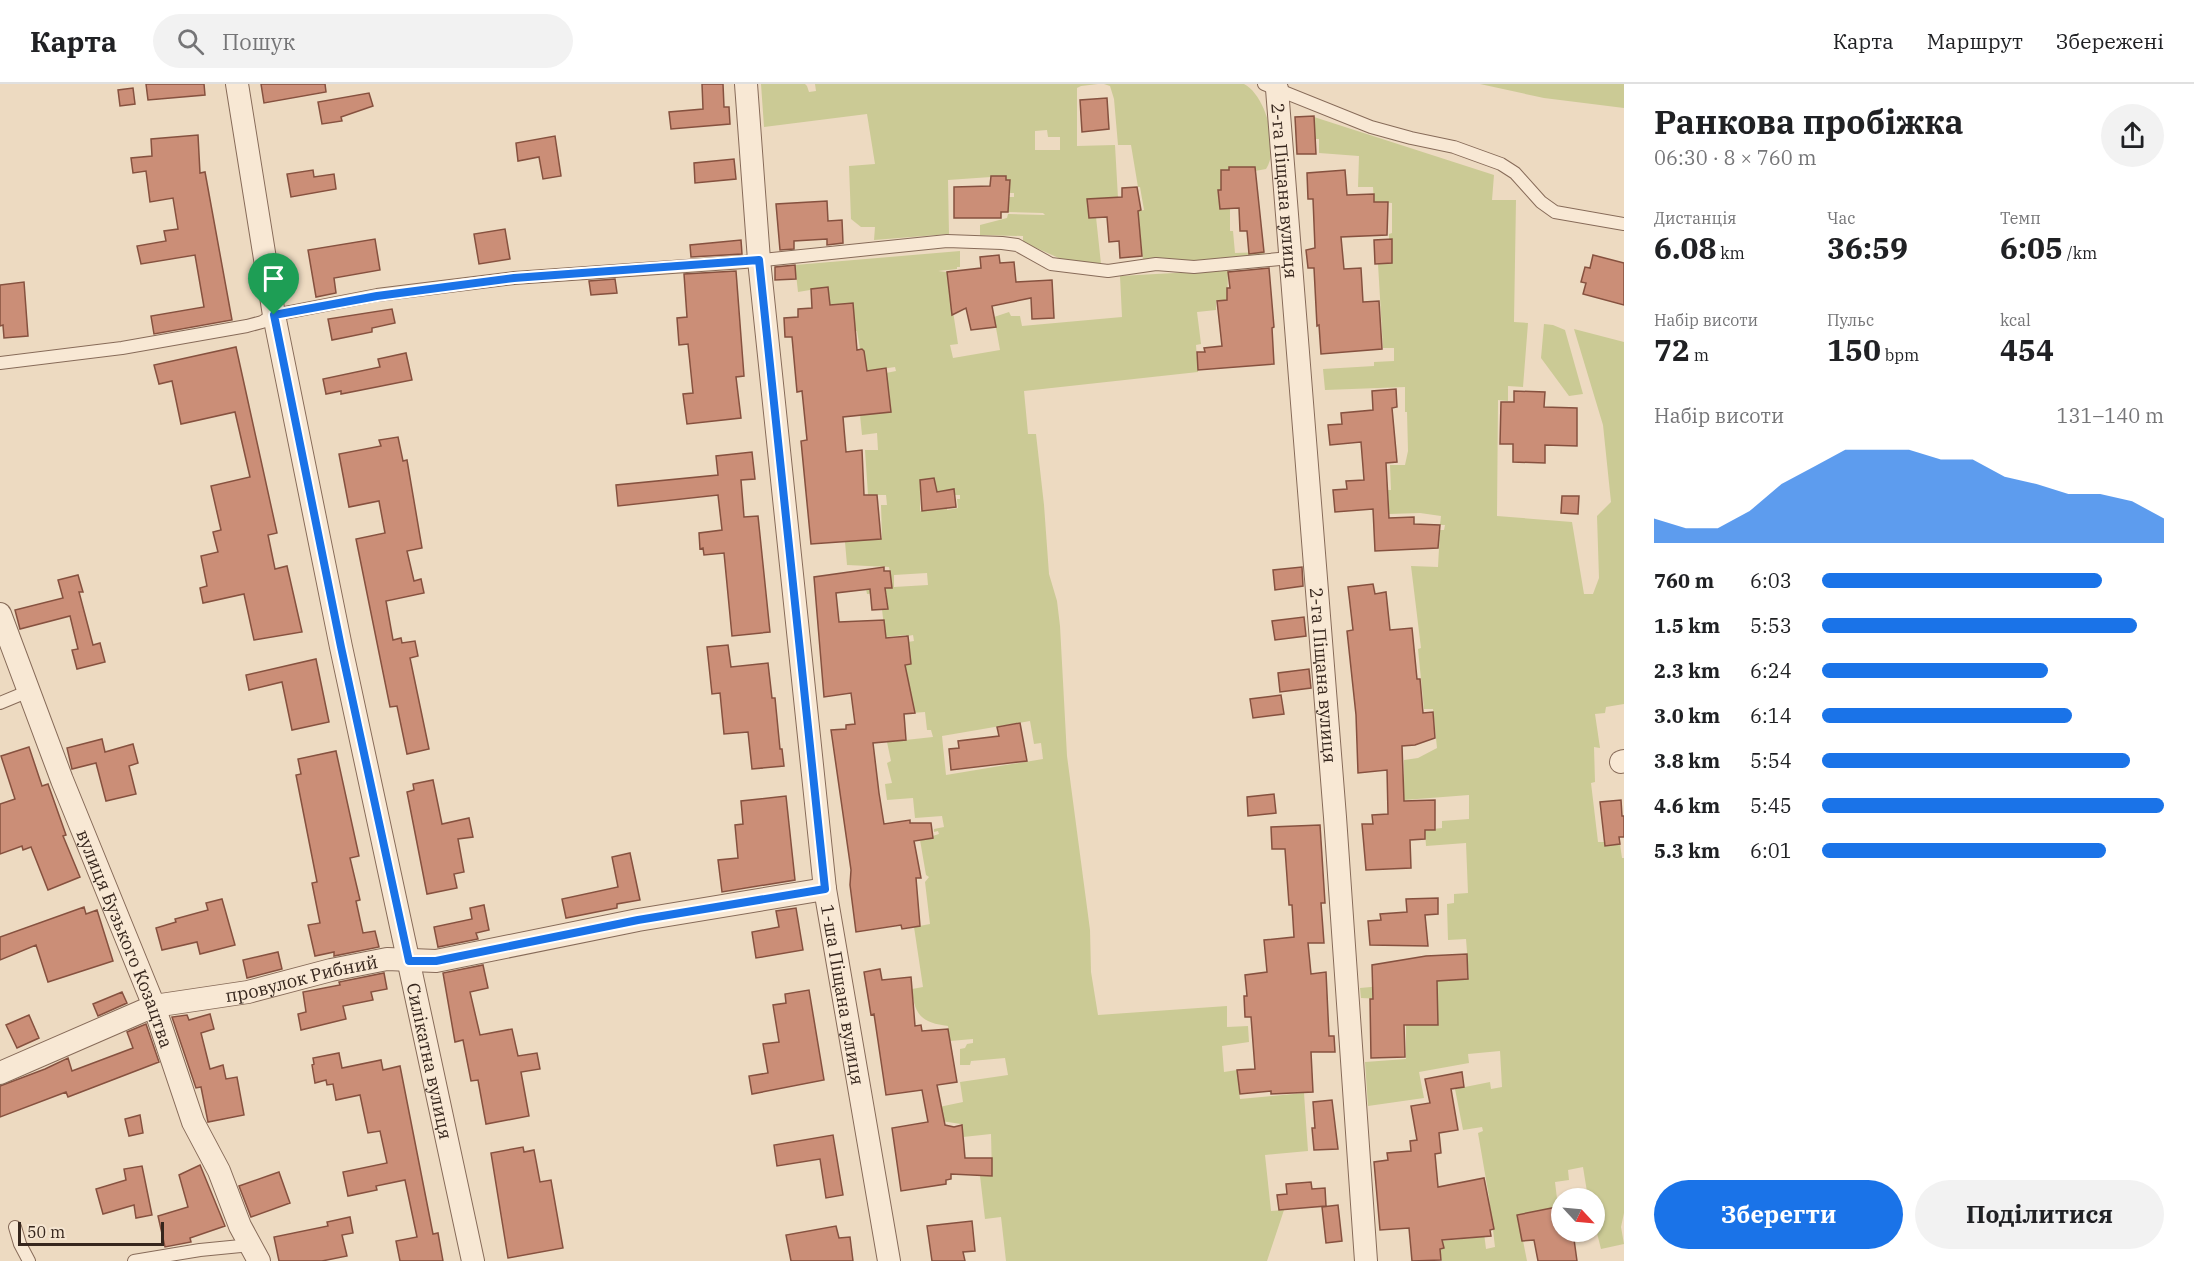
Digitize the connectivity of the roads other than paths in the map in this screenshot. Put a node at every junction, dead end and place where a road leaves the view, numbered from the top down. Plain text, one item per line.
1 (237, 84) edge
2 (746, 84) edge
3 (1270, 86) edge
4 (1624, 224) edge
5 (1290, 258) junction
6 (759, 260) junction
7 (274, 315) junction
8 (0, 363) edge
9 (0, 614) edge
10 (29, 691) junction
11 (0, 703) edge
12 (825, 889) junction
13 (409, 961) junction
14 (154, 1006) junction
15 (0, 1073) edge
16 (15, 1227) dead end
17 (255, 1253) edge
18 (29, 1261) edge
19 (134, 1261) edge
20 (473, 1261) edge
21 (888, 1261) edge
22 (1366, 1261) edge

1 - 7 street, Силікатна вулиця
2 - 6 street, 1-ша Піщана вулиця
3 - 4 lane
3 - 5 street, 2-га Піщана вулиця
5 - 6 lane
5 - 22 street, 2-га Піщана вулиця
6 - 7 lane
6 - 12 street, 1-ша Піщана вулиця
7 - 8 lane
7 - 13 street, Силікатна вулиця
9 - 10 street, вулиця Бузького Козацтва
10 - 11 lane
10 - 14 street, вулиця Бузького Козацтва
12 - 13 street, провулок Рибний
12 - 21 street, 1-ша Піщана вулиця
13 - 14 street, провулок Рибний
13 - 20 street, Силікатна вулиця
14 - 15 street, провулок Рибний
14 - 17 street, вулиця Бузького Козацтва
16 - 18 lane
17 - 19 lane

